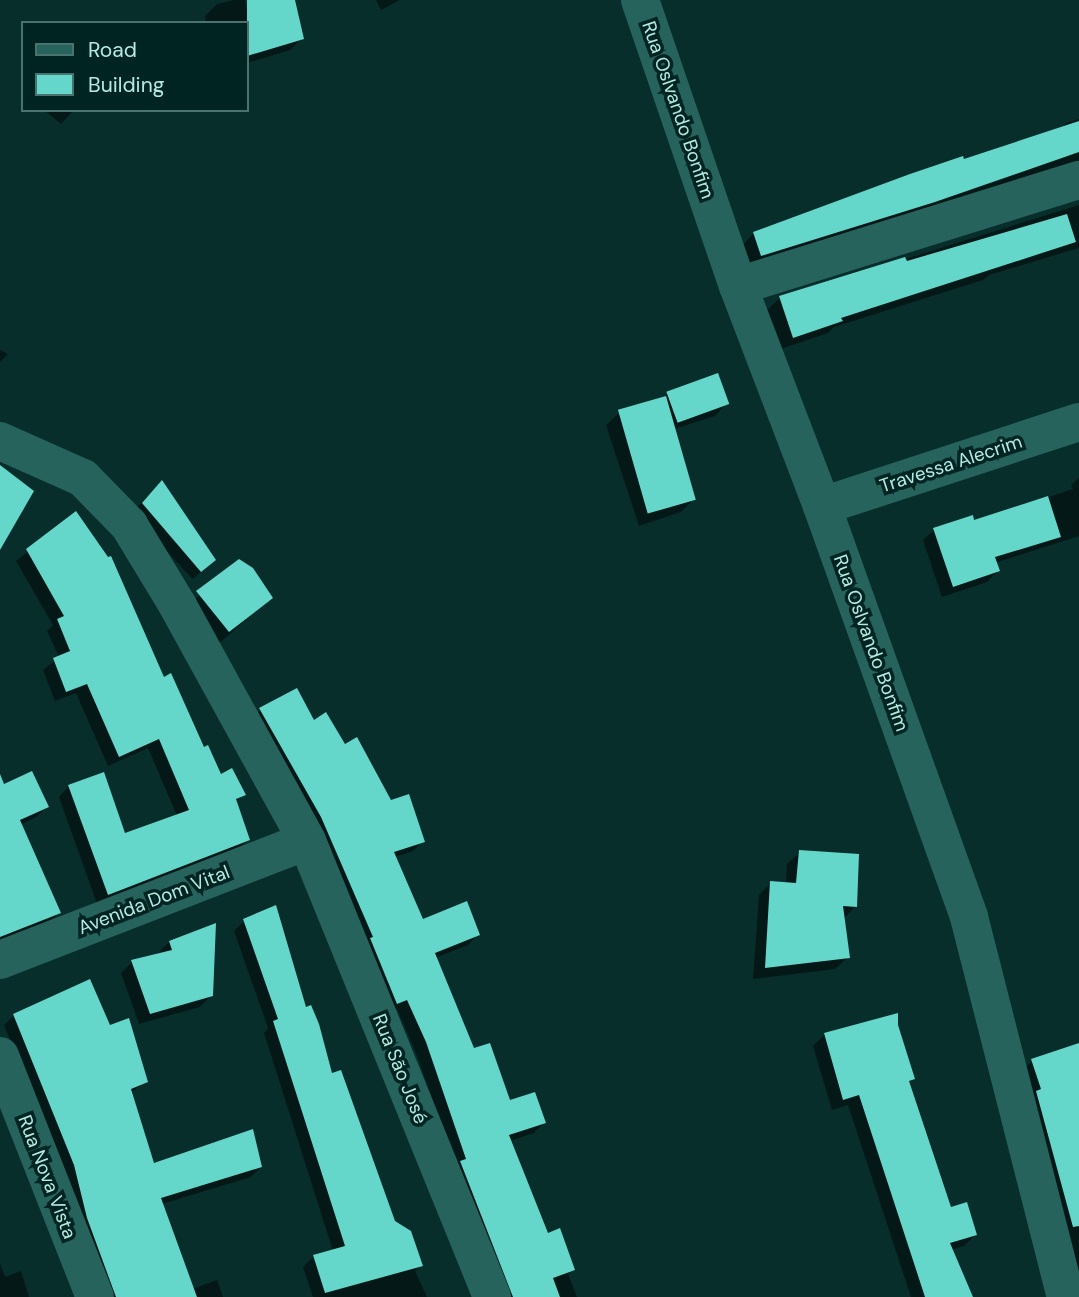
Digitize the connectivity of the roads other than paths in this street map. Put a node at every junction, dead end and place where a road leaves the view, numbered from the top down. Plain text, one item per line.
1 (640, 0) edge
2 (1079, 180) edge
3 (738, 286) junction
4 (1079, 422) edge
5 (0, 440) edge
6 (822, 506) junction
7 (307, 841) junction
8 (0, 960) edge
9 (0, 1056) edge
10 (95, 1297) edge
11 (492, 1297) edge
12 (1066, 1297) edge

1 - 3 street, Rua Oslvando Bonfim
2 - 3 street
3 - 6 street, Rua Oslvando Bonfim
4 - 6 street, Travessa Alecrim
5 - 7 street, Rua São José
6 - 12 street, Rua Oslvando Bonfim
7 - 8 street, Avenida Dom Vital
7 - 11 street, Rua São José
9 - 10 street, Rua Nova Vista

